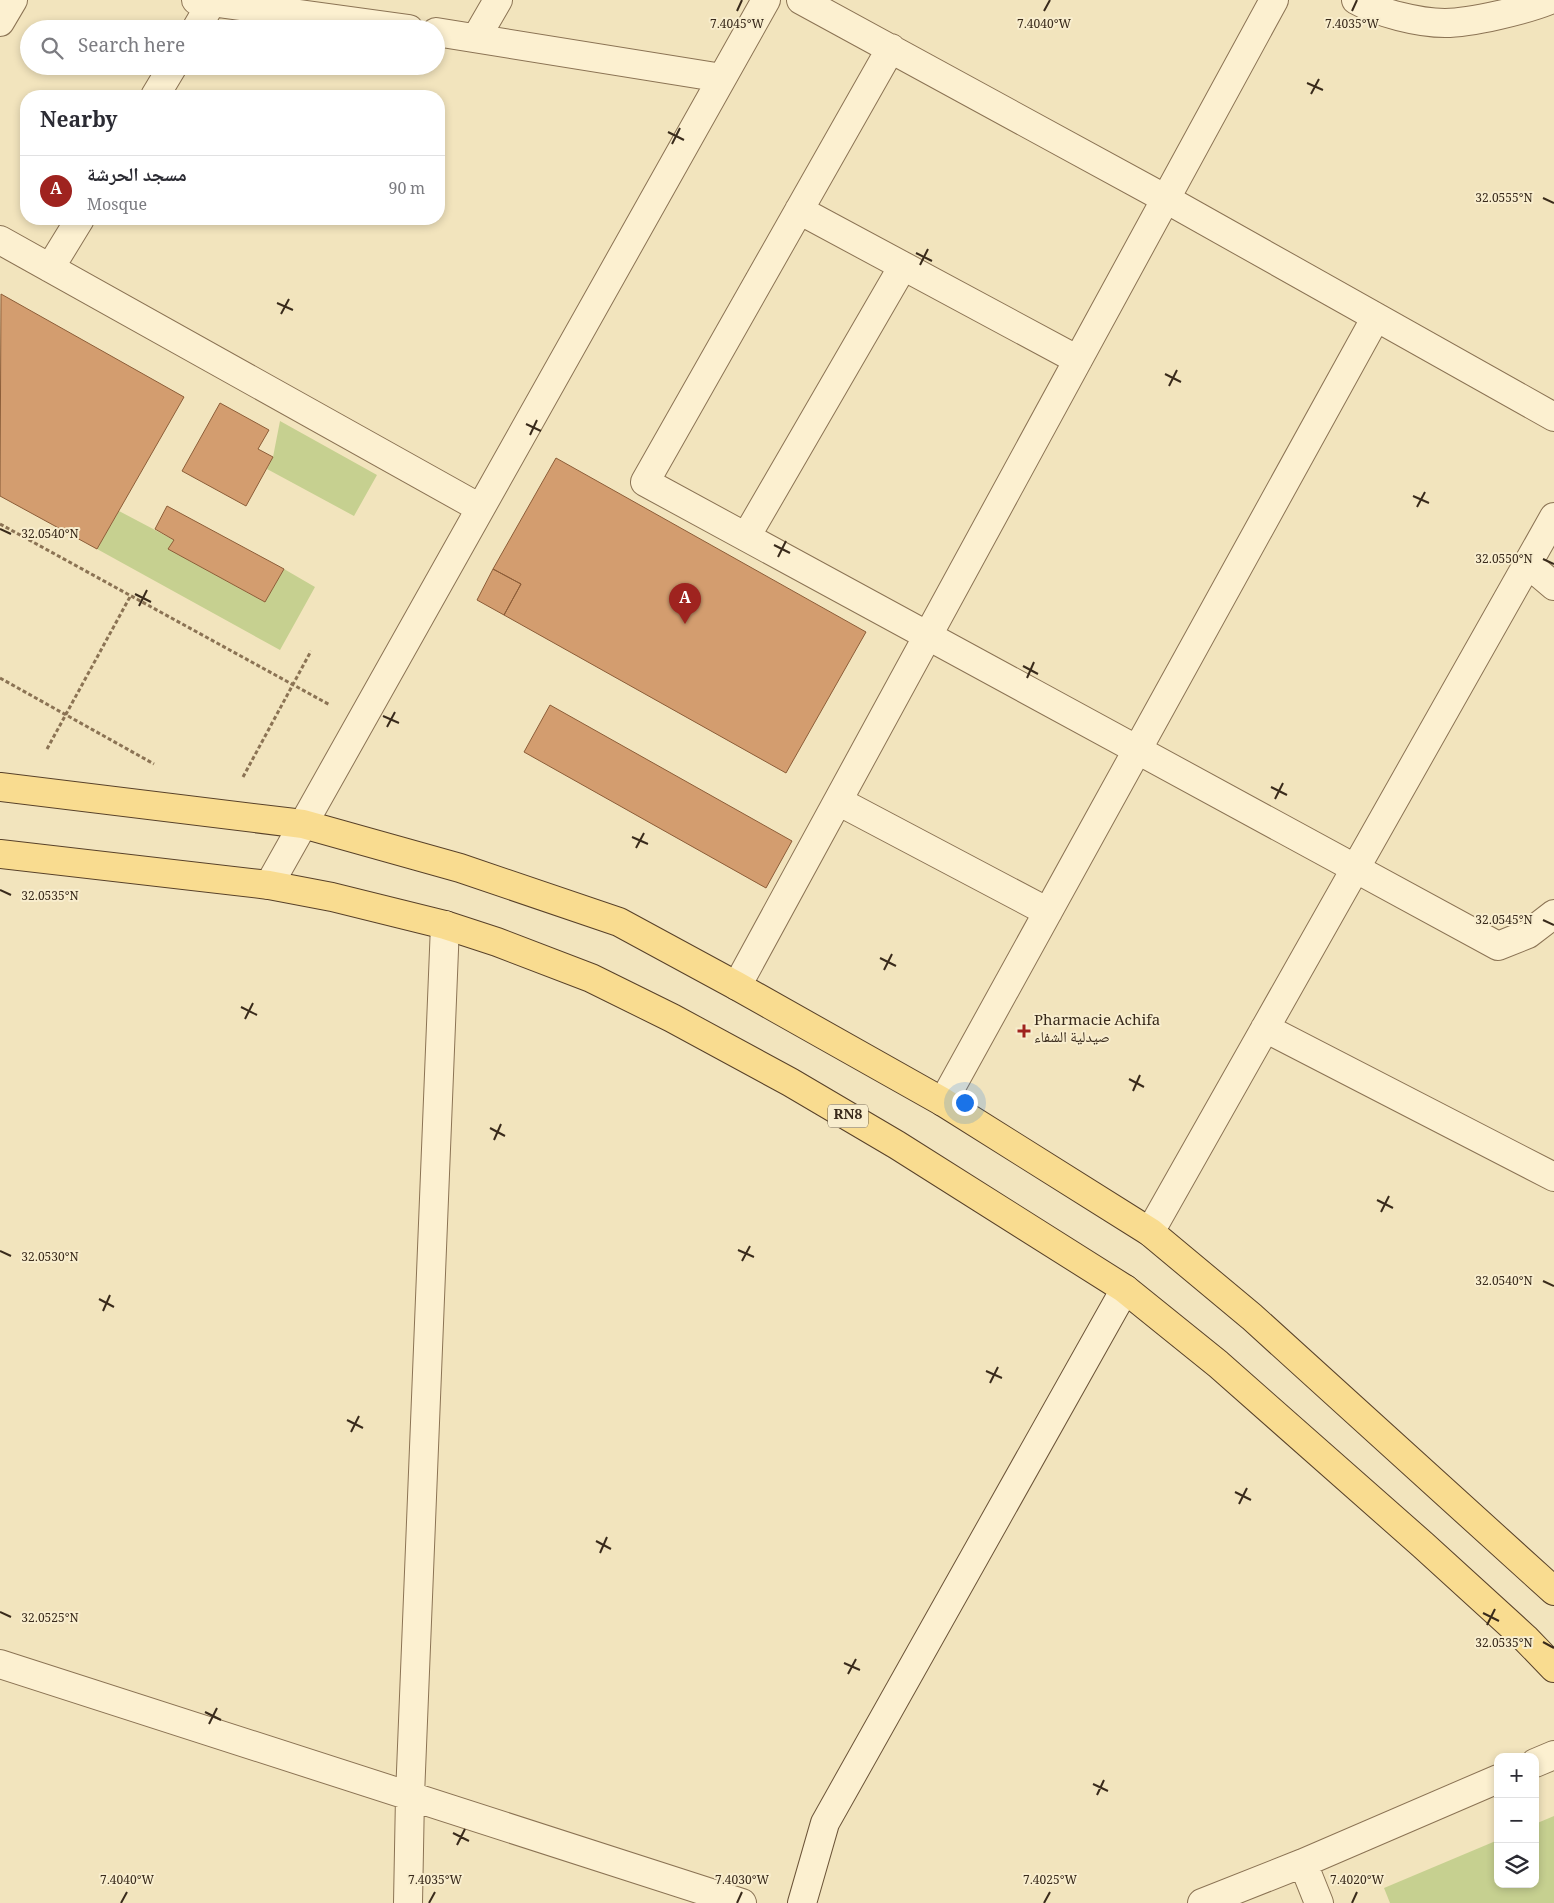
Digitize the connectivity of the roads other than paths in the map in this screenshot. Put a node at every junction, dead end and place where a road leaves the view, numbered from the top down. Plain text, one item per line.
1 (14, 0) edge
2 (498, 0) edge
3 (766, 0) edge
4 (801, 0) edge
5 (1274, 0) edge
6 (1356, 0) edge
7 (1550, 0) edge
8 (207, 1) edge
9 (200, 20) edge
10 (344, 20) edge
11 (0, 22) edge
12 (445, 33) edge
13 (476, 38) junction
14 (891, 48) junction
15 (168, 75) edge
16 (722, 78) junction
17 (159, 90) edge
18 (1166, 199) junction
19 (799, 210) junction
20 (76, 225) edge
21 (0, 240) edge
22 (904, 266) junction
23 (50, 268) junction
24 (1376, 317) junction
25 (1078, 360) junction
26 (1554, 417) edge
27 (480, 508) junction
28 (1554, 517) edge
29 (746, 537) junction
30 (1528, 564) junction
31 (1554, 586) edge
32 (928, 636) junction
33 (1137, 750) junction
34 (0, 787) edge
35 (838, 801) junction
36 (303, 824) junction
37 (0, 854) edge
38 (1356, 868) junction
39 (269, 885) junction
40 (1048, 912) junction
41 (1554, 914) edge
42 (445, 925) junction
43 (737, 986) junction
44 (1265, 1028) junction
45 (943, 1102) junction
46 (1554, 1177) edge
47 (1150, 1232) junction
48 (1125, 1289) junction
49 (1554, 1591) edge
50 (0, 1664) edge
51 (1554, 1668) edge
52 (1554, 1755) edge
53 (1539, 1761) edge
54 (1494, 1781) edge
55 (410, 1796) junction
56 (1303, 1864) junction
57 (408, 1903) edge
58 (742, 1903) edge
59 (802, 1903) edge
60 (1202, 1903) edge
61 (1320, 1903) edge

1 - 11 street
2 - 13 street
3 - 16 street
4 - 14 street
5 - 18 street
6 - 7 street
8 - 9 street
8 - 10 street
12 - 13 street
13 - 16 street
14 - 18 street
14 - 19 street
15 - 17 street
16 - 27 street
18 - 24 street
18 - 25 street
19 - 22 street
19 - 29 street
20 - 23 street
21 - 23 street
22 - 25 street
22 - 29 street
23 - 27 street
24 - 26 street
24 - 33 street
25 - 32 street
27 - 36 street
28 - 30 street
29 - 32 street
30 - 31 street
30 - 38 street
32 - 33 street
32 - 35 street
33 - 38 street
33 - 40 street
34 - 36 main road
35 - 40 street
35 - 43 street
36 - 39 street
36 - 43 main road
37 - 39 main road, RN8
38 - 41 street
38 - 44 street
39 - 42 main road, RN8
40 - 45 street
42 - 48 main road, RN8
42 - 55 street
43 - 45 main road
44 - 46 street
44 - 47 street
45 - 47 main road
47 - 49 main road
48 - 51 main road, RN8
48 - 59 street
50 - 55 street
52 - 53 street
54 - 56 street
55 - 57 street
55 - 58 street
56 - 60 street
56 - 61 street

